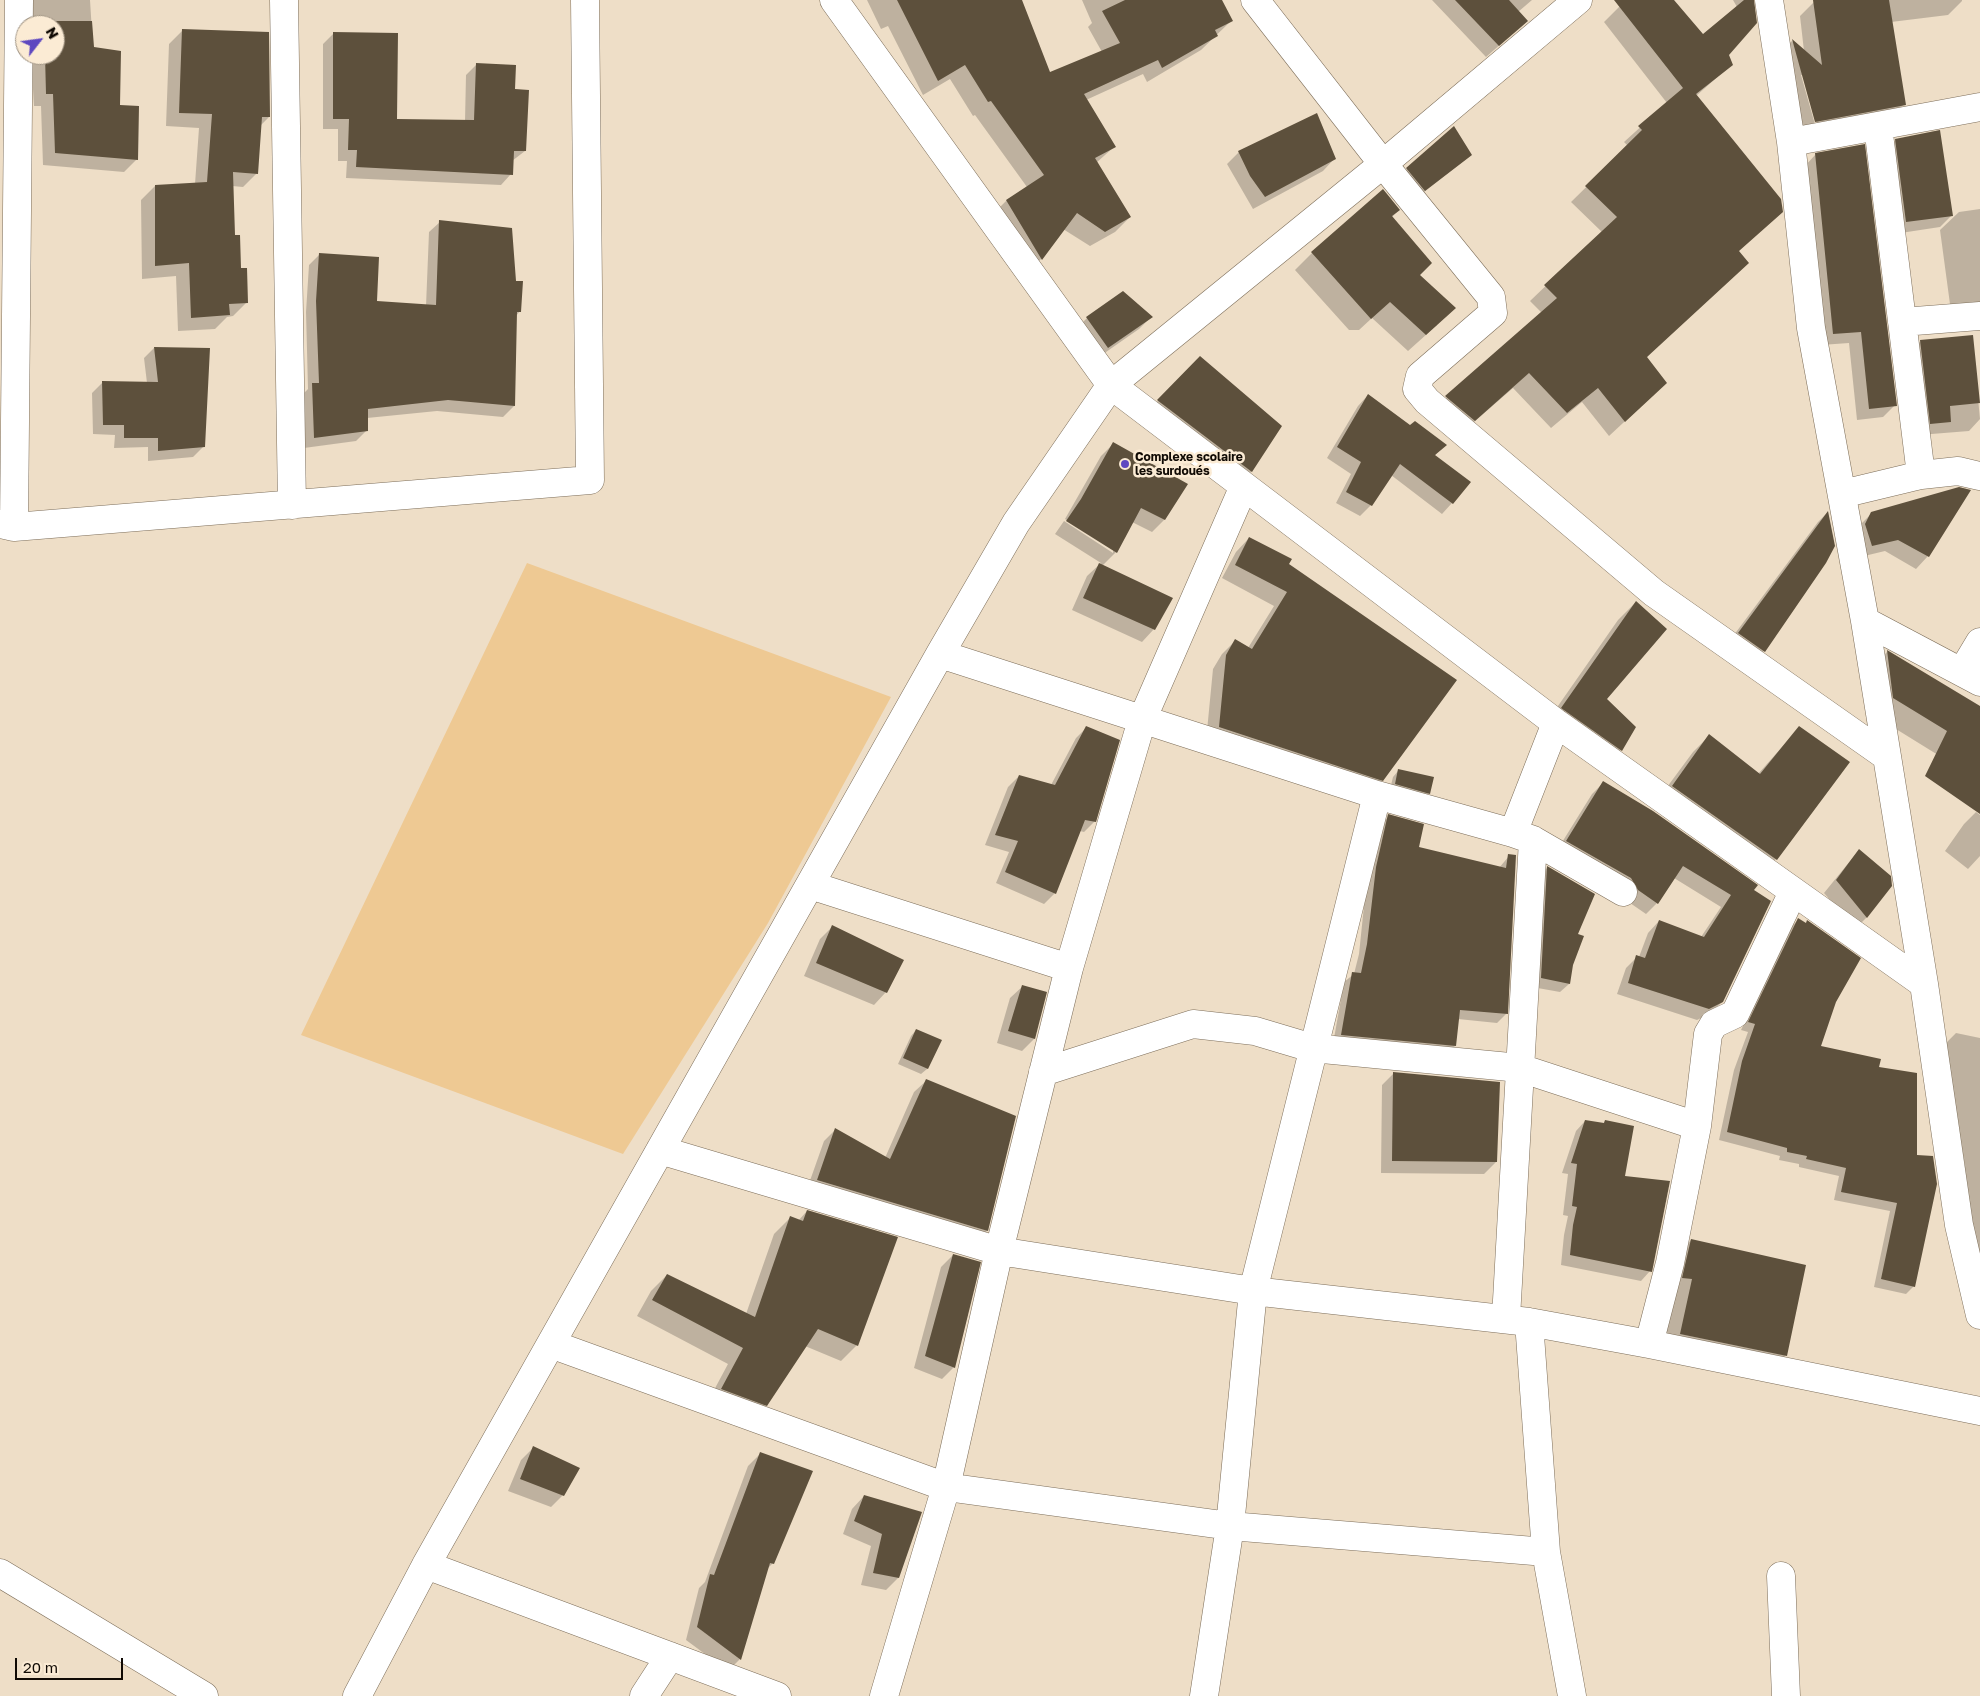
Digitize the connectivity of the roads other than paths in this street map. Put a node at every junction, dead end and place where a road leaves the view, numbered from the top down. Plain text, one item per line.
1 (19, 0) edge
2 (284, 0) edge
3 (585, 0) edge
4 (834, 0) edge
5 (1256, 0) edge
6 (1578, 0) edge
7 (1768, 0) edge
8 (1980, 108) edge
9 (1878, 126) junction
10 (1791, 142) junction
11 (1383, 164) junction
12 (8, 258) edge
13 (1980, 316) edge
14 (1902, 322) junction
15 (1111, 385) junction
16 (1921, 475) junction
17 (1980, 476) edge
18 (1244, 486) junction
19 (1842, 494) junction
20 (292, 505) junction
21 (7, 525) edge
22 (1866, 620) junction
23 (1980, 642) edge
24 (940, 654) junction
25 (1971, 677) edge
26 (1142, 720) junction
27 (1556, 723) junction
28 (1886, 756) junction
29 (1377, 795) junction
30 (1523, 836) junction
31 (810, 885) junction
32 (1623, 892) dead end
33 (1794, 892) junction
34 (1069, 968) junction
35 (1924, 984) junction
36 (1312, 1048) junction
37 (1520, 1068) junction
38 (1043, 1072) junction
39 (1697, 1126) junction
40 (660, 1150) junction
41 (1969, 1227) edge
42 (999, 1251) junction
43 (1253, 1291) junction
44 (1980, 1315) edge
45 (1517, 1320) junction
46 (551, 1344) junction
47 (1649, 1344) junction
48 (1980, 1411) edge
49 (946, 1487) junction
50 (1230, 1526) junction
51 (1546, 1552) junction
52 (426, 1565) junction
53 (0, 1573) edge
54 (1781, 1576) dead end
55 (670, 1656) junction
56 (204, 1696) edge
57 (357, 1696) edge
58 (644, 1696) edge
59 (777, 1696) edge
60 (884, 1696) edge
61 (1204, 1696) edge
62 (1572, 1696) edge
63 (1786, 1696) edge

1 - 12 street
2 - 20 street
3 - 20 street
4 - 15 street
5 - 11 street
6 - 11 street
7 - 10 street
8 - 9 street
9 - 10 street
9 - 14 street
10 - 19 street
11 - 15 street
11 - 28 street
12 - 21 street
13 - 14 street
14 - 16 street
15 - 18 street
15 - 24 street
16 - 17 street
16 - 19 street
18 - 26 street
18 - 27 street
19 - 22 street
20 - 21 street
22 - 25 street
22 - 28 street
23 - 25 street
24 - 26 street
24 - 31 street
26 - 29 street
26 - 34 street
27 - 30 street
27 - 33 street
28 - 35 street
29 - 30 street
29 - 36 street
30 - 32 street
30 - 37 street
31 - 34 street
31 - 40 street
33 - 35 street
33 - 39 street
34 - 38 street
35 - 41 street
36 - 37 street
36 - 38 street
36 - 43 street
37 - 39 street
37 - 45 street
38 - 42 street
39 - 47 street
40 - 42 street
40 - 46 street
41 - 44 street
42 - 43 street
42 - 49 street
43 - 45 street
43 - 50 street
45 - 47 street
45 - 51 street
46 - 49 street
46 - 52 street
47 - 48 street
49 - 50 street
49 - 60 street
50 - 51 street
50 - 61 street
51 - 62 street
52 - 55 street
52 - 57 street
53 - 56 street
54 - 63 street
55 - 58 street
55 - 59 street

